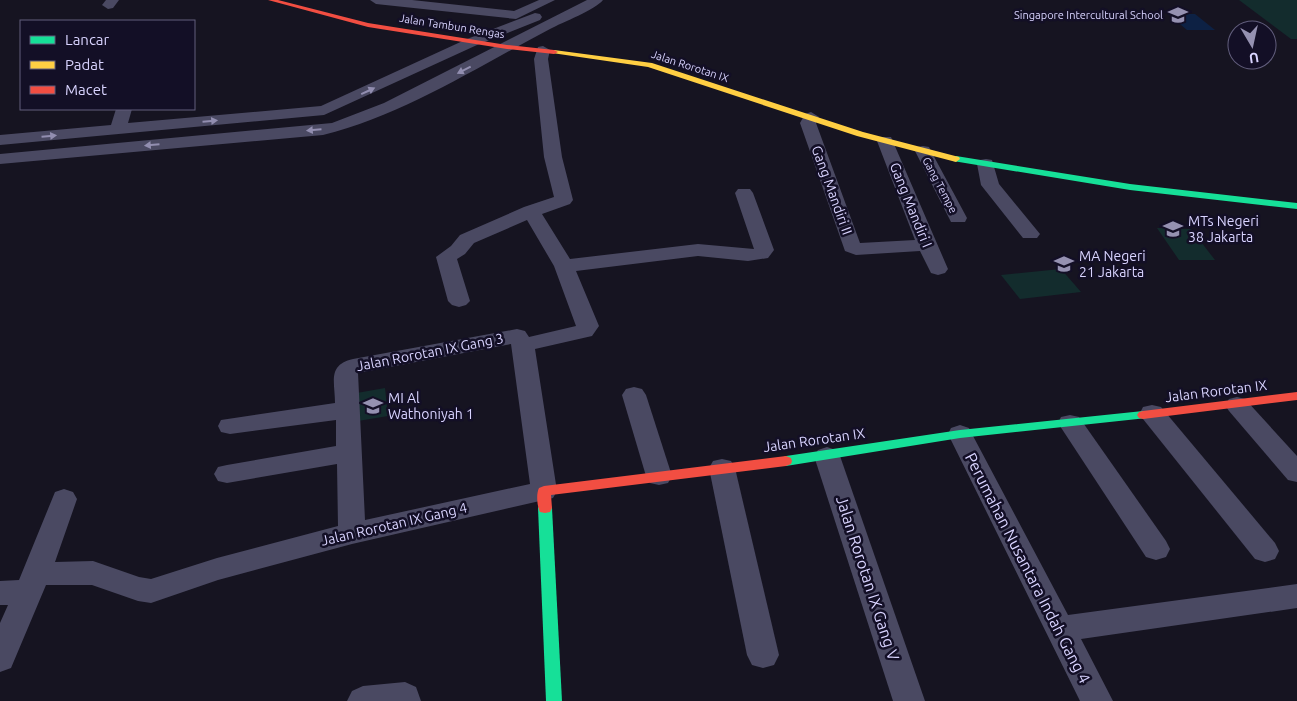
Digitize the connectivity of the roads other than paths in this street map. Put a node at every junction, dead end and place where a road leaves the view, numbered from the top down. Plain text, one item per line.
1 (270, 0) edge
2 (470, 0) edge
3 (549, 0) edge
4 (572, 0) edge
5 (597, 0) edge
6 (384, 1) edge
7 (451, 8) junction
8 (522, 18) junction
9 (545, 24) junction
10 (472, 42) junction
11 (507, 47) junction
12 (542, 54) junction
13 (632, 61) joint
14 (124, 110) edge
15 (324, 110) junction
16 (809, 120) junction
17 (342, 126) junction
18 (118, 129) junction
19 (0, 140) edge
20 (885, 141) junction
21 (923, 151) junction
22 (0, 159) edge
23 (986, 164) junction
24 (744, 193) dead end
25 (1297, 206) edge
26 (531, 211) junction
27 (958, 218) dead end
28 (1030, 234) dead end
29 (928, 245) junction
30 (564, 266) junction
31 (938, 269) dead end
32 (459, 301) dead end
33 (523, 345) junction
34 (634, 395) dead end
35 (1297, 396) edge
36 (1236, 405) junction
37 (347, 410) junction
38 (1152, 413) junction
39 (1070, 422) junction
40 (230, 426) dead end
41 (960, 434) junction
42 (349, 453) junction
43 (827, 456) junction
44 (722, 468) junction
45 (1297, 473) edge
46 (227, 474) dead end
47 (660, 476) junction
48 (544, 491) junction
49 (64, 499) dead end
50 (352, 532) junction
51 (1156, 549) dead end
52 (1265, 551) dead end
53 (22, 586) edge
54 (1293, 603) edge
55 (1059, 630) junction
56 (763, 655) dead end
57 (0, 658) edge
58 (363, 701) edge
59 (405, 701) edge
60 (554, 701) edge
61 (909, 701) edge
62 (1097, 701) edge

1 - 10 street, Jalan Tambun Rengas
2 - 7 street
3 - 8 street
4 - 8 street
5 - 9 street
6 - 7 street
7 - 8 street
8 - 9 street
8 - 10 street
9 - 11 street
10 - 11 street, Jalan Tambun Rengas
15 -> 10 street
11 - 12 street, Jalan Tambun Rengas
11 -> 17 street
12 - 13 street, Jalan Tambun Rengas
12 - 26 street
13 - 16 street, Jalan Rorotan IX
14 - 18 street
15 - 17 street
18 -> 15 street
16 - 20 street, Jalan Rorotan IX
16 - 29 street, Gang Mandiri II
17 -> 22 street
19 -> 18 street
20 - 21 street, Jalan Rorotan IX
20 - 29 street, Gang Mandiri I
21 - 23 street, Jalan Rorotan IX
21 - 27 street, Gang Tempe
23 - 25 street, Jalan Rorotan IX
23 - 28 street
24 - 30 street
26 - 30 street
26 - 32 street
29 - 31 street, Gang Mandiri I
30 - 33 street
33 - 37 street, Jalan Rorotan IX Gang 3
33 - 48 street
34 - 47 street
35 - 36 street, Jalan Rorotan IX
36 - 38 street, Jalan Rorotan IX
36 - 45 street
37 - 40 street
37 - 42 street, Jalan Rorotan IX Gang 3
38 - 39 street, Jalan Rorotan IX
38 - 52 street
39 - 41 street, Jalan Rorotan IX
39 - 51 street
41 - 43 street, Jalan Rorotan IX
41 - 55 street, Perumahan Nusantara Indah Gang 4
42 - 46 street
42 - 50 street, Jalan Rorotan IX Gang 3
43 - 44 street, Jalan Rorotan IX
43 - 61 street, Jalan Rorotan IX Gang V
44 - 47 street, Jalan Rorotan IX
44 - 56 street
47 - 48 street, Jalan Rorotan IX
48 - 50 street, Jalan Rorotan IX Gang 4
48 - 60 street
49 - 53 street
50 - 53 street, Jalan Rorotan IX Gang 4
53 - 57 street
54 - 55 street
55 - 62 street, Perumahan Nusantara Indah Gang 4
58 - 59 street

